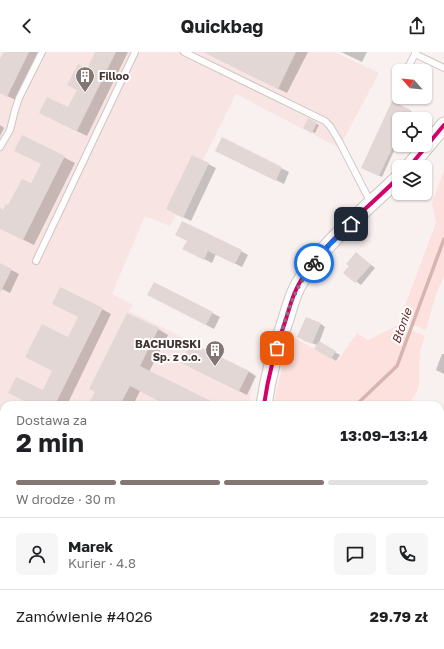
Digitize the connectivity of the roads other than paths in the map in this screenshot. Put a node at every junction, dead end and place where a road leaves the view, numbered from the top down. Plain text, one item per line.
1 (42, 52) edge
2 (135, 52) edge
3 (184, 52) edge
4 (416, 53) edge
5 (410, 64) edge
6 (444, 68) edge
7 (444, 125) edge
8 (0, 147) edge
9 (415, 160) edge
10 (392, 184) edge
11 (371, 205) junction
12 (36, 261) dead end
13 (265, 401) edge

1 - 8 lane
2 - 12 lane
3 - 11 lane
4 - 5 lane
4 - 6 lane
7 - 9 street
10 - 11 street
11 - 13 street

